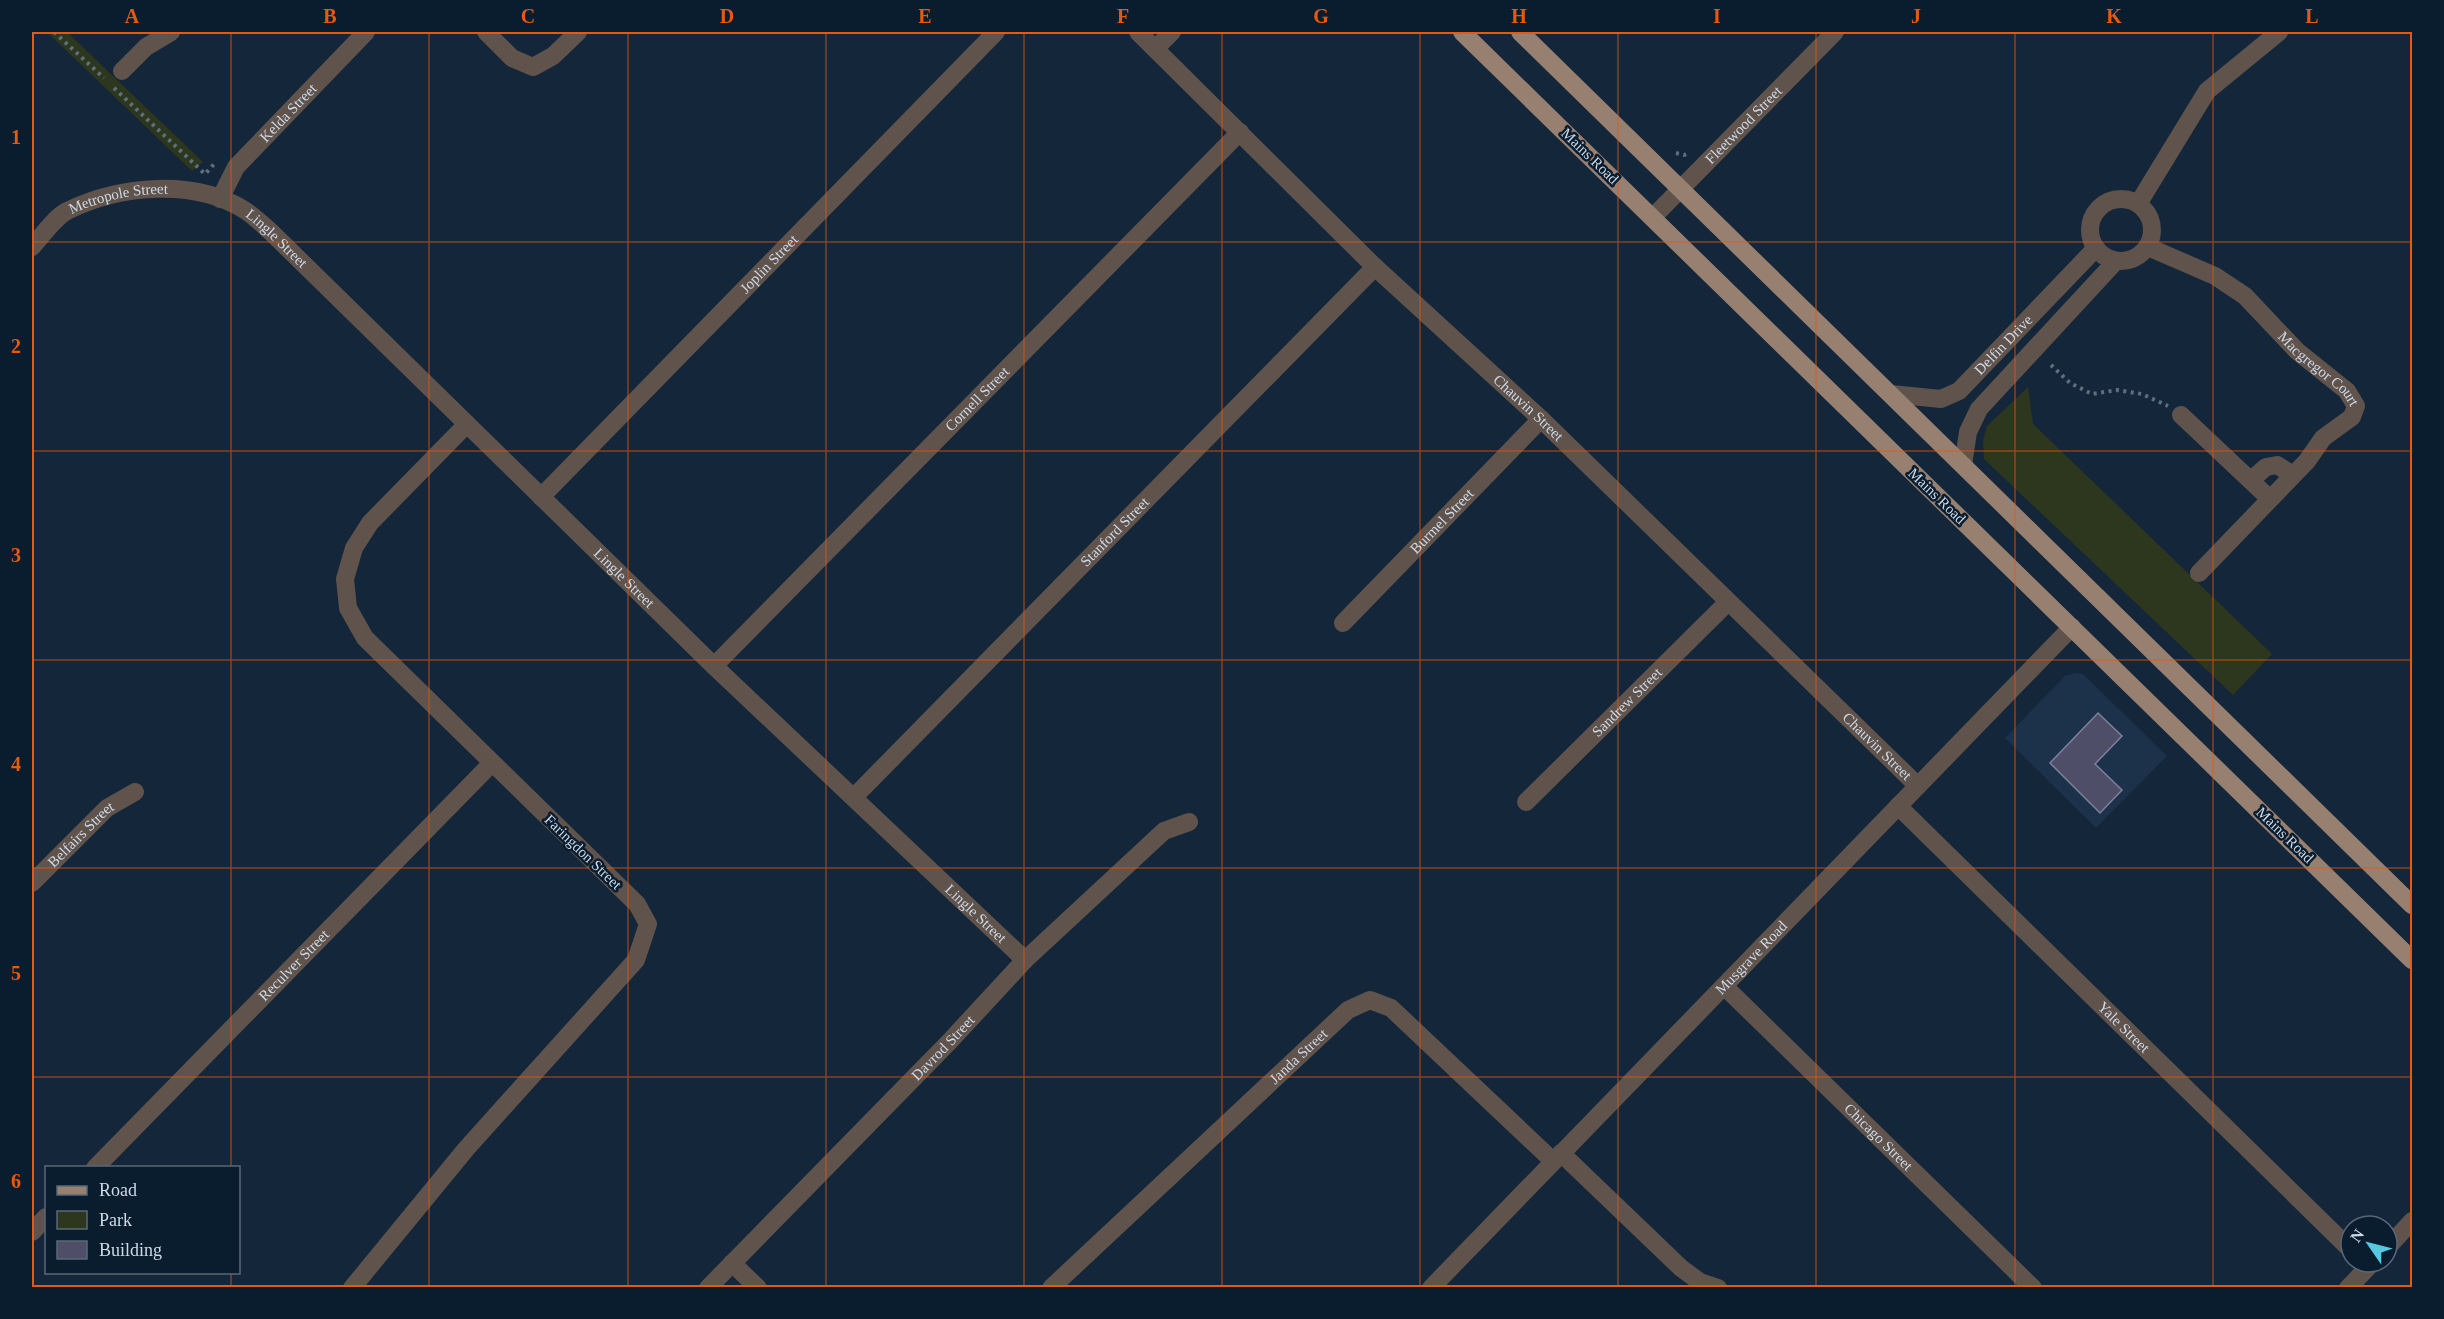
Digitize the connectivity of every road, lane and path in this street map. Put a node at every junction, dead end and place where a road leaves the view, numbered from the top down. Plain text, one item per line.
1 (54, 32) edge
2 (171, 32) edge
3 (366, 32) edge
4 (486, 32) edge
5 (578, 32) edge
6 (996, 32) edge
7 (1138, 32) edge
8 (1172, 32) edge
9 (1462, 32) edge
10 (1520, 32) edge
11 (1835, 32) edge
12 (2279, 32) edge
13 (1156, 48) junction
14 (123, 71) dead end
15 (1240, 132) junction
16 (206, 174) dead end
17 (1681, 189) junction
18 (220, 199) junction
19 (2138, 204) junction
20 (1653, 217) junction
21 (32, 247) edge
22 (2148, 247) junction
23 (2096, 248) junction
24 (2116, 261) junction
25 (1375, 267) junction
26 (2051, 365) dead end
27 (1891, 394) junction
28 (2181, 416) joint
29 (1541, 419) junction
30 (467, 424) junction
31 (1963, 465) junction
32 (2293, 475) junction
33 (2251, 480) junction
34 (541, 497) junction
35 (2269, 498) junction
36 (2199, 573) dead end
37 (1728, 602) junction
38 (1343, 623) dead end
39 (2072, 627) junction
40 (714, 666) junction
41 (492, 763) junction
42 (1918, 786) junction
43 (135, 792) dead end
44 (854, 797) junction
45 (1526, 802) dead end
46 (1898, 807) junction
47 (1189, 822) dead end
48 (32, 883) edge
49 (2412, 905) edge
50 (1025, 960) junction
51 (2412, 960) edge
52 (1724, 986) junction
53 (1557, 1157) junction
54 (96, 1166) edge
55 (45, 1218) edge
56 (2412, 1221) edge
57 (32, 1233) edge
58 (2399, 1235) edge
59 (2339, 1238) edge
60 (732, 1263) junction
61 (2359, 1274) edge
62 (351, 1287) edge
63 (708, 1287) edge
64 (758, 1287) edge
65 (1051, 1287) edge
66 (1431, 1287) edge
67 (1718, 1287) edge
68 (2033, 1287) edge
69 (2348, 1287) edge

1 - 16 path
2 - 14 street
3 - 18 street, Kelda Street
4 - 5 street
6 - 34 street, Joplin Street
7 - 13 street, Chauvin Street
8 - 13 street
9 - 20 main road, Mains Road
10 - 17 main road
11 - 17 street, Fleetwood Street
12 - 19 street
13 - 15 street, Chauvin Street
15 - 25 street, Chauvin Street
15 - 40 street, Cornell Street
17 - 20 street, Fleetwood Street
17 - 27 main road
18 - 21 street, Metropole Street
18 - 30 street, Lingle Street
19 - 22 street
19 - 23 street
20 - 39 main road, Mains Road
22 - 24 street
22 - 32 street, Macgregor Court
23 - 24 street
23 - 27 street, Delfin Drive
24 - 31 street, Delfin Drive
25 - 29 street, Chauvin Street
25 - 44 street, Stanford Street
26 - 28 path
27 - 31 main road
28 - 33 street
29 - 37 street, Chauvin Street
29 - 38 street, Burmel Street
30 - 34 street, Lingle Street
30 - 41 street, Faringdon Street
31 - 49 main road
32 - 33 street
32 - 35 street, Macgregor Court
33 - 35 street
34 - 40 street, Lingle Street
35 - 36 street, Macgregor Court
37 - 42 street, Chauvin Street
37 - 45 street, Sandrew Street
39 - 42 street, Musgrave Road
39 - 51 main road, Mains Road
40 - 44 street, Lingle Street
41 - 54 street, Reculver Street
41 - 62 street, Faringdon Street
42 - 46 street, Musgrave Road
43 - 48 street, Belfairs Street
44 - 50 street, Lingle Street
46 - 52 street, Musgrave Road
46 - 59 street, Yale Street
47 - 50 street, Davrod Street
50 - 60 street, Davrod Street
52 - 53 street, Musgrave Road
52 - 68 street, Chicago Street
53 - 65 street, Janda Street
53 - 66 street, Musgrave Road
53 - 67 street, Janda Street
55 - 57 street
56 - 58 street
60 - 63 street, Davrod Street
60 - 64 street
61 - 69 street

